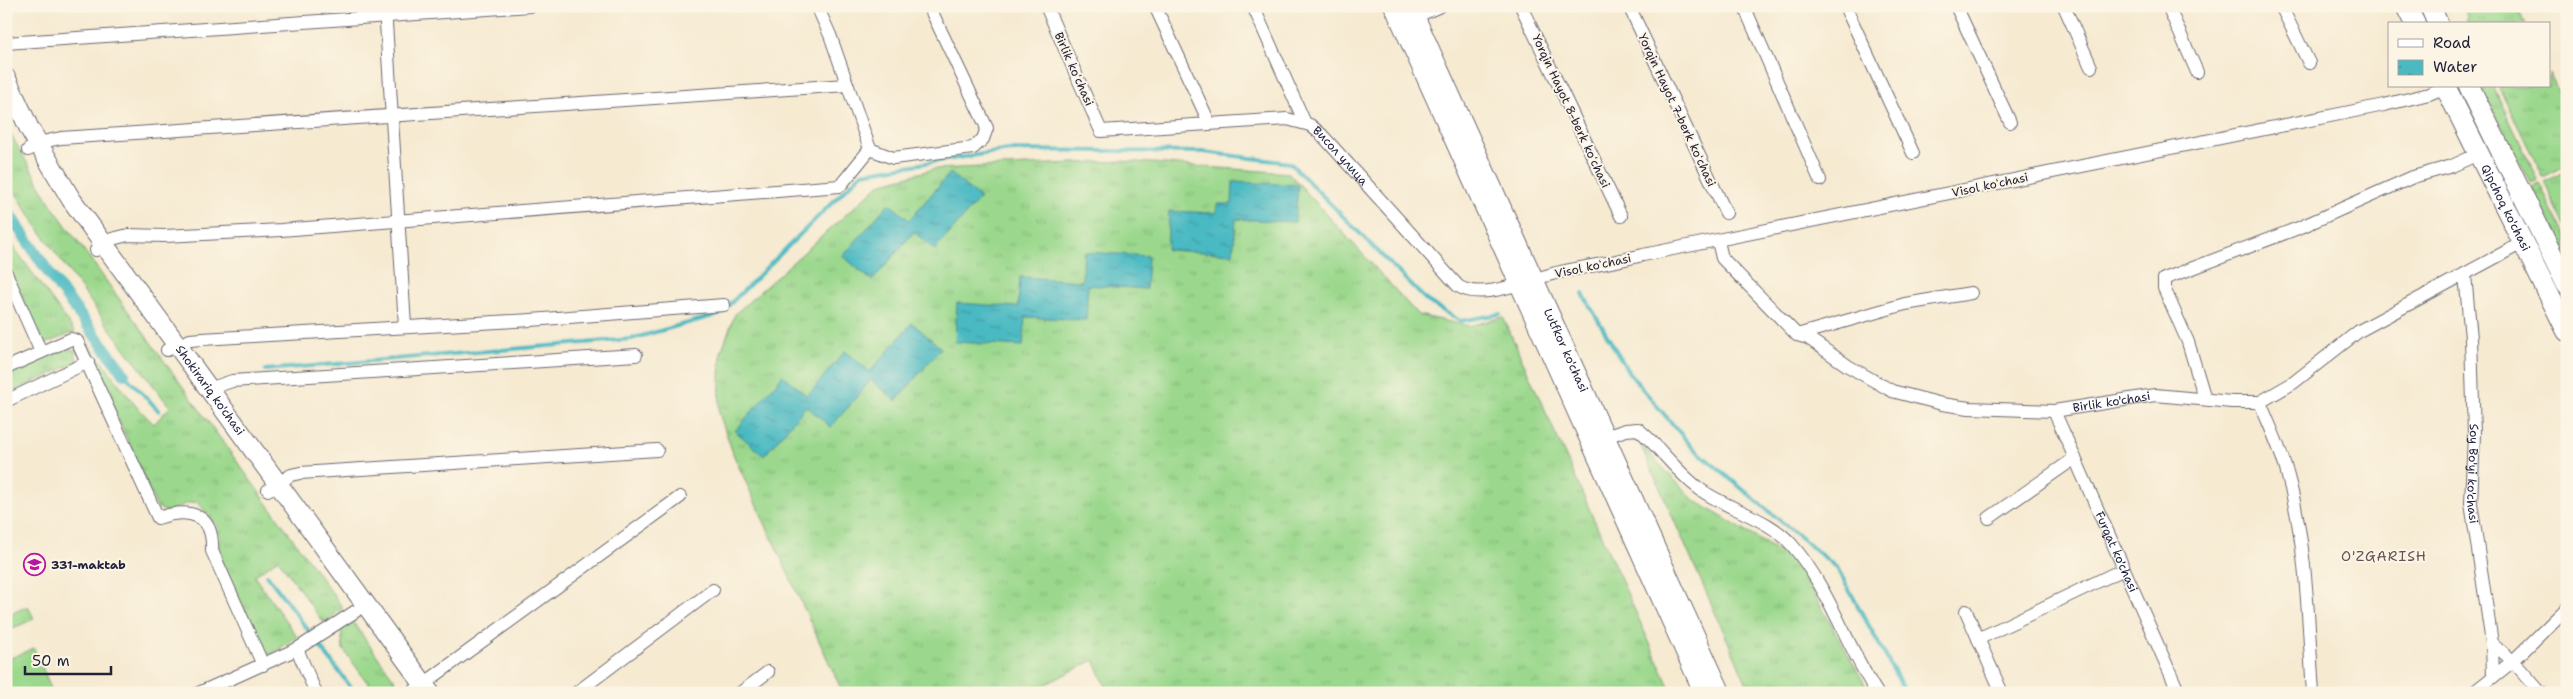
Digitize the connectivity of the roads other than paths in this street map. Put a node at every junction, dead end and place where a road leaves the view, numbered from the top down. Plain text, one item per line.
1 (530, 6) edge
2 (817, 6) edge
3 (929, 6) edge
4 (1046, 6) edge
5 (1154, 6) edge
6 (1253, 6) edge
7 (1440, 6) edge
8 (1522, 6) edge
9 (1629, 6) edge
10 (1744, 6) edge
11 (1846, 6) edge
12 (1956, 6) edge
13 (2064, 6) edge
14 (2168, 6) edge
15 (2281, 6) edge
16 (2406, 6) edge
17 (2430, 6) edge
18 (386, 11) edge
19 (1405, 13) edge
20 (2414, 22) edge
21 (2437, 22) edge
22 (6, 43) edge
23 (2308, 63) dead end
24 (2091, 68) dead end
25 (2197, 72) dead end
26 (6, 78) edge
27 (847, 85) junction
28 (2441, 88) edge
29 (2446, 88) edge
30 (2470, 88) edge
31 (6, 106) edge
32 (392, 117) junction
33 (1209, 122) junction
34 (2010, 122) dead end
35 (1305, 123) junction
36 (1101, 131) joint
37 (33, 148) junction
38 (870, 149) junction
39 (1913, 154) dead end
40 (2478, 154) junction
41 (1820, 180) dead end
42 (1726, 213) dead end
43 (1621, 216) dead end
44 (398, 220) junction
45 (1718, 241) junction
46 (2522, 243) junction
47 (100, 247) junction
48 (6, 273) edge
49 (2465, 275) junction
50 (1527, 282) junction
51 (2567, 285) edge
52 (1971, 293) dead end
53 (724, 305) dead end
54 (405, 326) junction
55 (2567, 331) edge
56 (1797, 335) junction
57 (172, 348) junction
58 (41, 352) junction
59 (636, 355) dead end
60 (88, 362) junction
61 (6, 368) edge
62 (209, 389) junction
63 (2205, 399) junction
64 (6, 401) edge
65 (2260, 402) junction
66 (2054, 411) junction
67 (1605, 437) junction
68 (657, 450) dead end
69 (2075, 458) junction
70 (273, 487) junction
71 (680, 498) dead end
72 (1989, 518) dead end
73 (2124, 569) junction
74 (713, 590) dead end
75 (2567, 608) edge
76 (356, 611) junction
77 (1966, 611) dead end
78 (1978, 639) junction
79 (2492, 643) junction
80 (302, 647) junction
81 (2513, 661) junction
82 (263, 665) junction
83 (768, 672) dead end
84 (2493, 677) junction
85 (421, 690) edge
86 (199, 693) edge
87 (316, 693) edge
88 (576, 693) edge
89 (740, 693) edge
90 (1704, 693) edge
91 (1721, 693) edge
92 (1877, 693) edge
93 (2002, 693) edge
94 (2179, 693) edge
95 (2313, 693) edge
96 (2473, 693) edge
97 (2541, 693) edge

1 - 18 street
2 - 27 street
3 - 38 street
4 - 36 street, Birlik koʻchasi
5 - 33 street
6 - 35 street
7 - 19 street
8 - 43 street, Yorqin Hayot 8-berk koʻchasi
9 - 42 street, Yorqin Hayot 7-berk koʻchasi
10 - 41 street
11 - 39 street
12 - 34 street
13 - 24 street
14 - 25 street
15 - 23 street
16 - 20 main road
17 - 21 main road
18 - 22 street
18 - 32 street
19 - 50 main road, Lutfkor ko'chasi
26 - 37 main road, Shokirariq ko'chasi
27 - 32 street
27 - 38 street
28 - 45 street, Visol koʻchasi
29 - 40 main road, Qipchoq ko'chasi
30 - 51 main road, Qipchoq ko'chasi
31 - 37 main road, Shokirariq ko'chasi
32 - 37 street
32 - 44 street
33 - 35 street, Висол улица
33 - 36 street, Висол улица
35 - 50 street, Висол улица
37 - 47 main road, Shokirariq ko'chasi
38 - 44 street
40 - 46 main road, Qipchoq ko'chasi
40 - 63 street
44 - 47 street
44 - 54 street
45 - 50 street, Visol koʻchasi
45 - 56 street, Birlik ko'chasi
46 - 49 street
46 - 55 main road, Qipchoq ko'chasi
47 - 57 main road, Shokirariq ko'chasi
48 - 58 street
49 - 65 street
49 - 79 street, Soy Bo'yi ko'chasi
50 - 67 main road, Lutfkor ko'chasi
50 - 90 main road, Lutfkor ko'chasi
52 - 56 street
53 - 54 street
54 - 57 street
56 - 66 street, Birlik ko'chasi
57 - 62 main road, Shokirariq ko'chasi
57 - 70 main road, Shokirariq ko'chasi
58 - 60 street
58 - 61 street
59 - 62 street
60 - 64 street
60 - 82 street
62 - 70 main road, Shokirariq ko'chasi
63 - 65 street, Birlik ko'chasi
63 - 66 street, Birlik ko'chasi
65 - 95 street
66 - 69 street, Furqat ko'chasi
67 - 91 main road, Lutfkor ko'chasi
67 - 92 street
68 - 70 street
69 - 72 street
69 - 73 street, Furqat ko'chasi
70 - 76 main road, Shokirariq ko'chasi
70 - 85 main road, Shokirariq ko'chasi
71 - 85 street
73 - 78 street
73 - 94 street, Furqat ko'chasi
74 - 88 street
75 - 81 street
76 - 80 street
76 - 85 main road, Shokirariq ko'chasi
77 - 78 street
78 - 93 street
79 - 81 street
79 - 84 street, Soy Bo'yi ko'chasi
80 - 82 street
80 - 87 street
81 - 84 street
81 - 97 street
82 - 86 street
83 - 89 street
84 - 96 street

